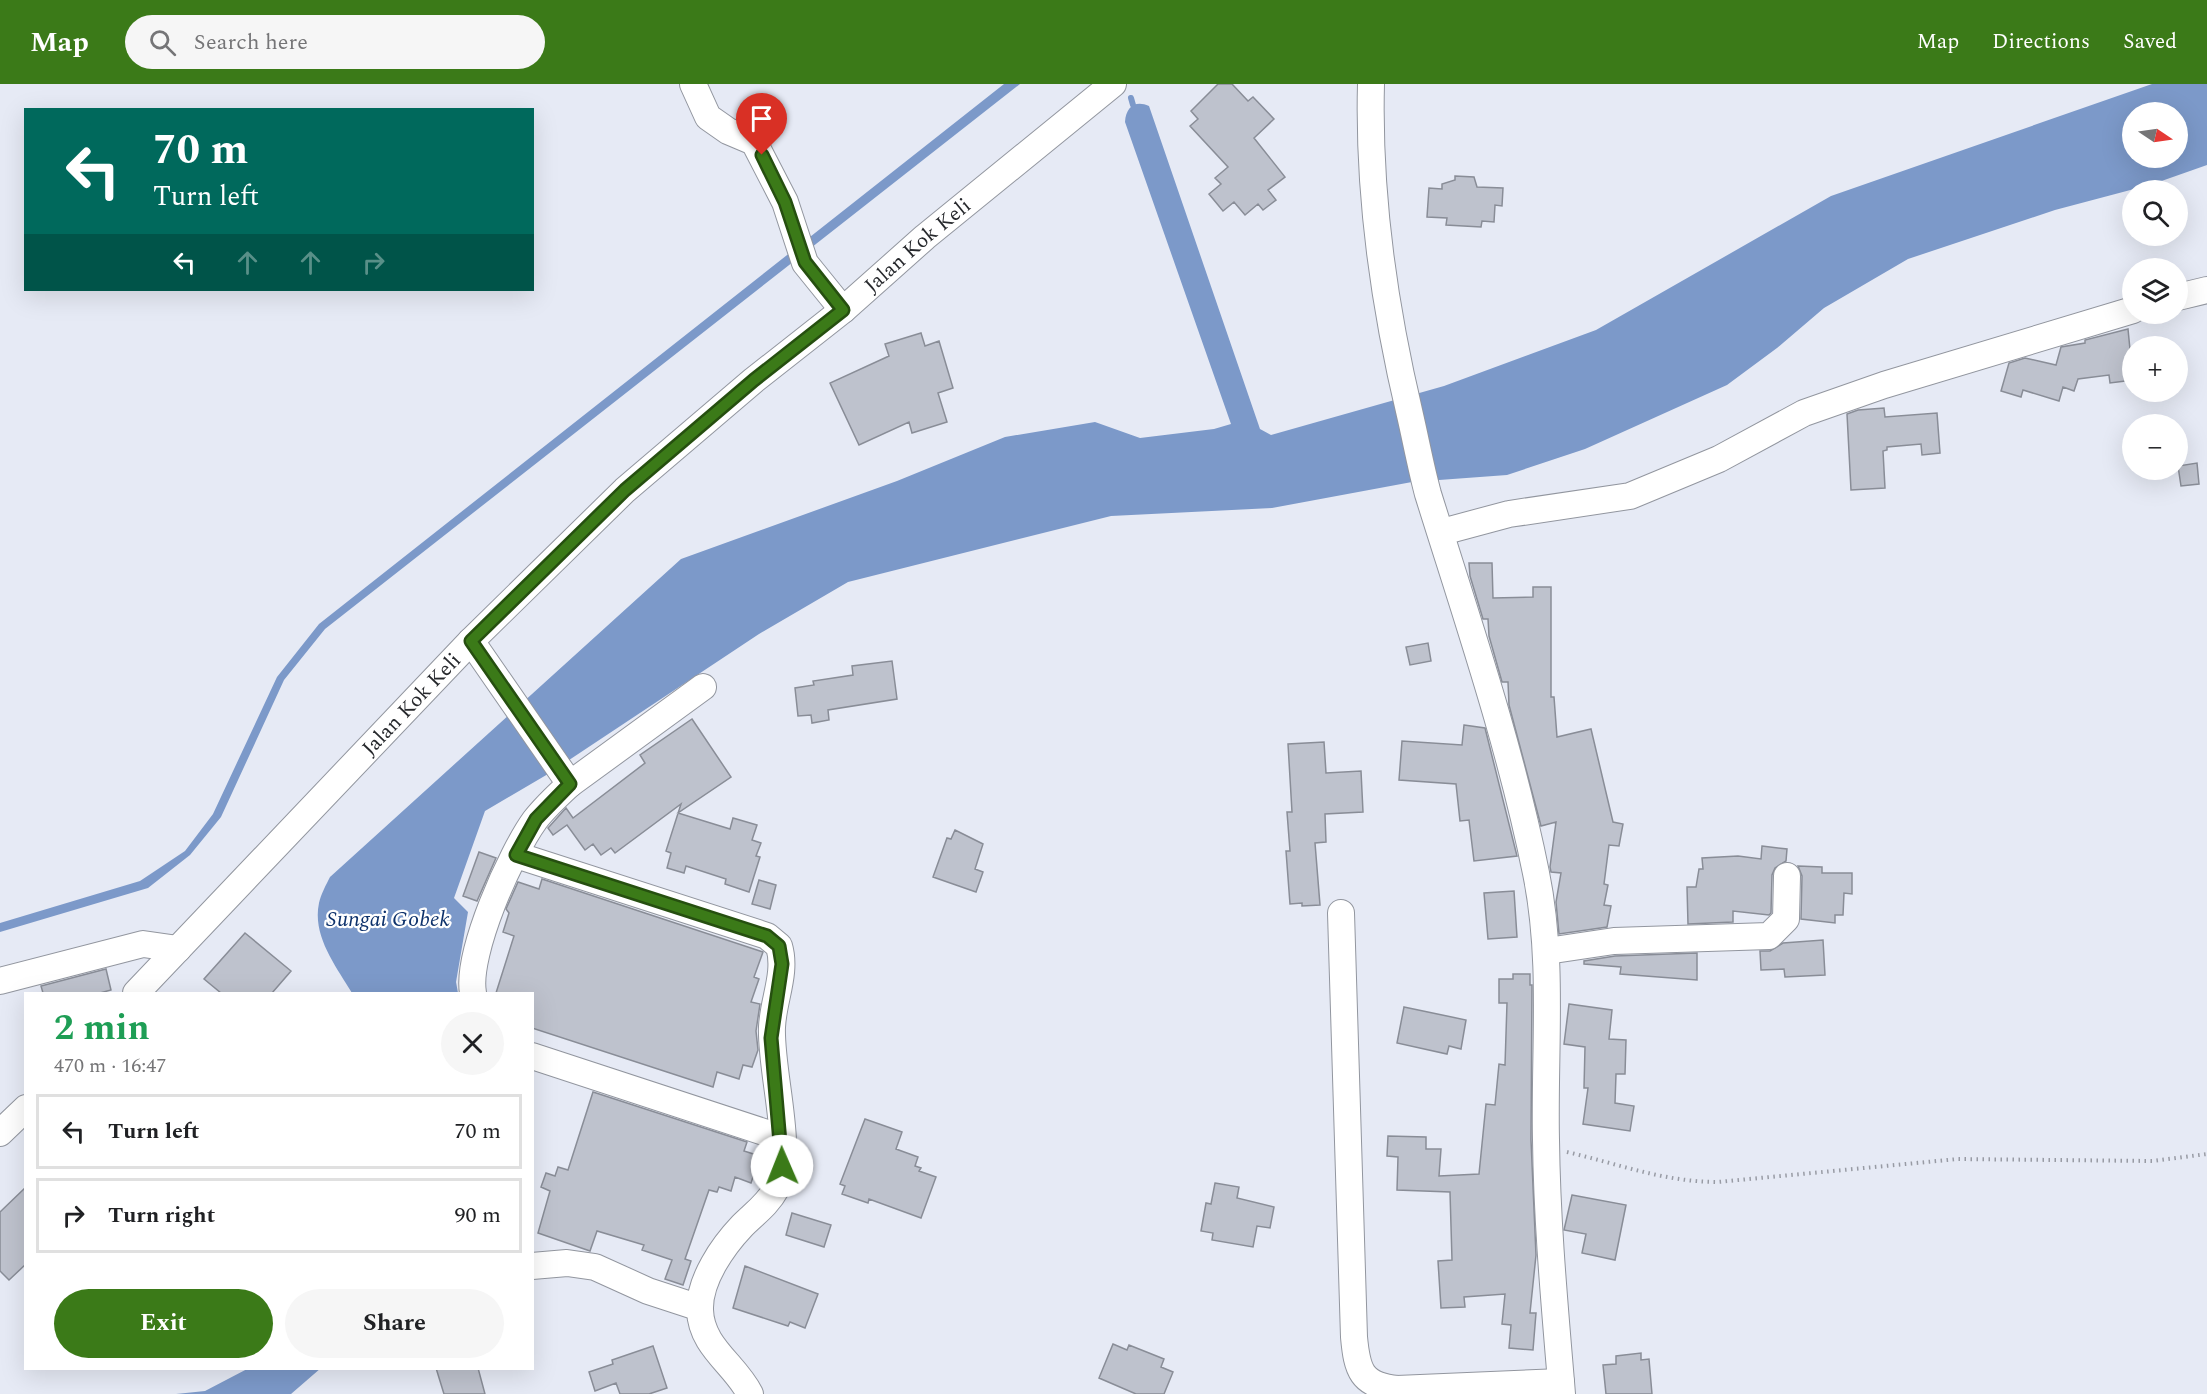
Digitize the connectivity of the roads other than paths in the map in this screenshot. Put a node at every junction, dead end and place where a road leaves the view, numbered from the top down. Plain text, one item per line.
1 (693, 84) edge
2 (1113, 84) edge
3 (1371, 84) edge
4 (2207, 290) edge
5 (2188, 295) edge
6 (843, 310) junction
7 (2122, 313) edge
8 (1442, 532) junction
9 (471, 641) junction
10 (703, 687) dead end
11 (564, 775) junction
12 (516, 855) junction
13 (1787, 876) dead end
14 (1341, 913) dead end
15 (178, 949) junction
16 (1547, 951) junction
17 (0, 981) edge
18 (137, 992) edge
19 (473, 992) edge
20 (534, 1057) edge
21 (24, 1110) edge
22 (0, 1133) edge
23 (782, 1138) junction
24 (534, 1266) edge
25 (700, 1308) junction
26 (1562, 1388) edge
27 (750, 1394) edge

1 - 6 street
2 - 6 street, Jalan Kok Keli
3 - 8 street
4 - 5 street
6 - 9 street, Jalan Kok Keli
7 - 8 street
8 - 16 street
9 - 11 street
9 - 15 street, Jalan Kok Keli
10 - 11 street
11 - 12 street
12 - 19 street
12 - 23 street
13 - 16 street
14 - 26 street
15 - 17 street
15 - 18 street, Jalan Kok Keli
16 - 26 street
20 - 23 street
21 - 22 street
23 - 25 street
24 - 25 street
25 - 27 street

